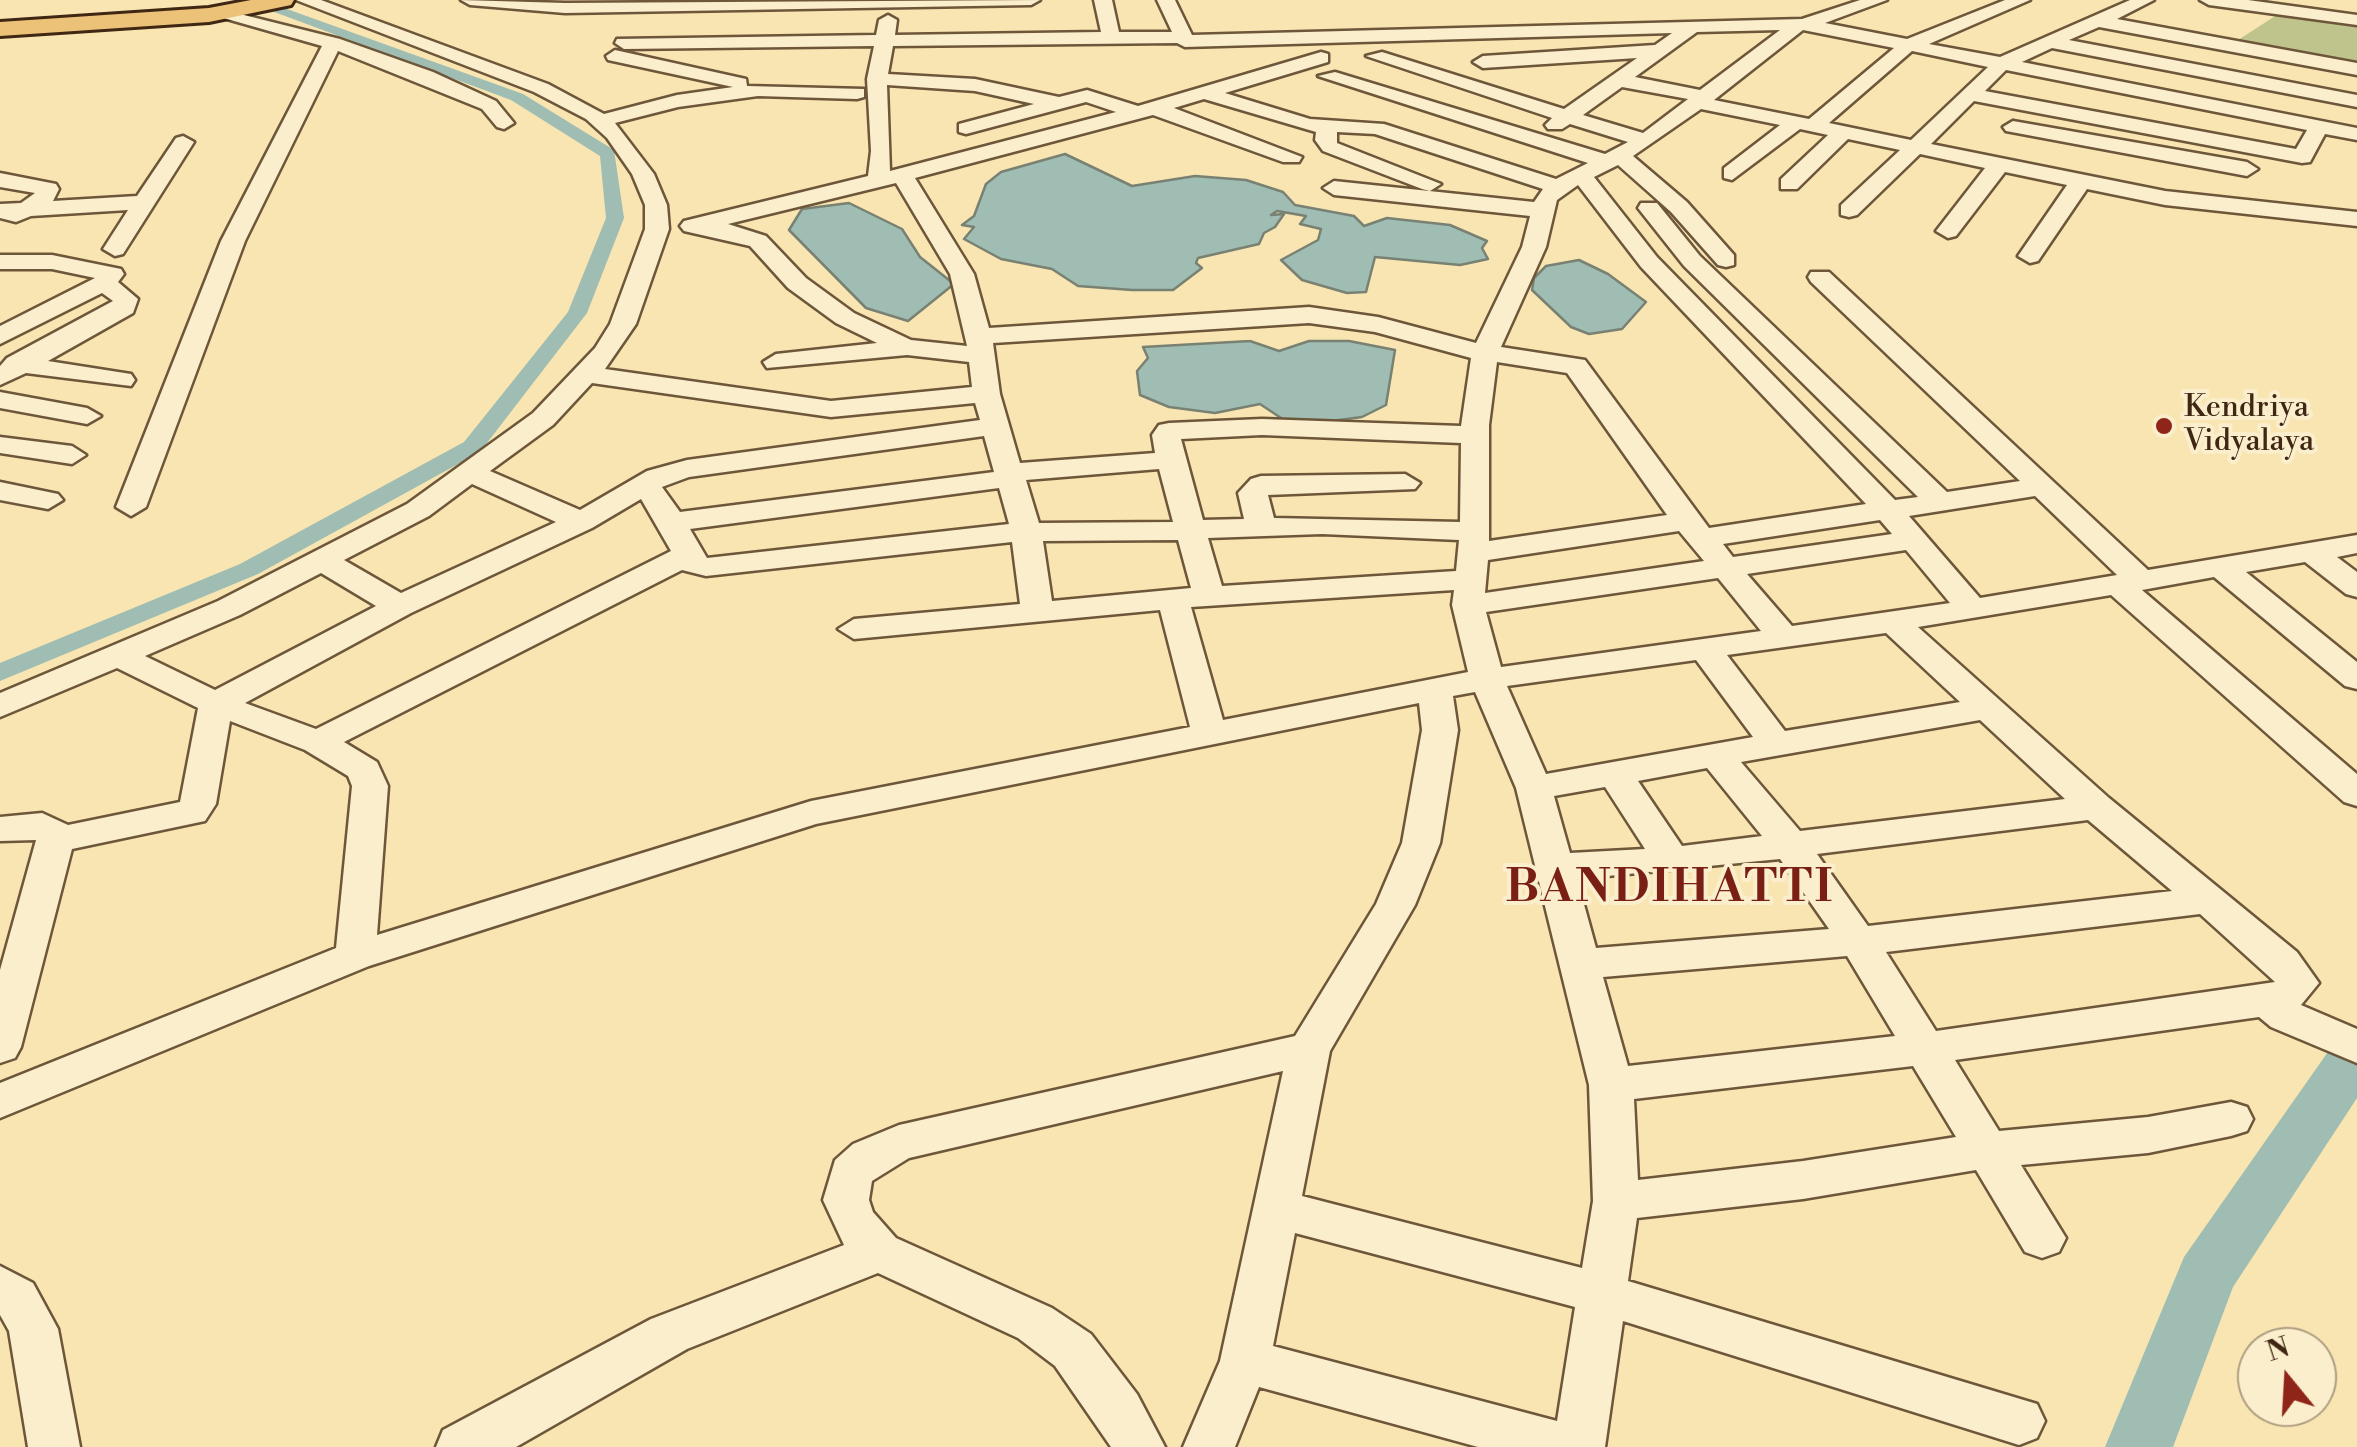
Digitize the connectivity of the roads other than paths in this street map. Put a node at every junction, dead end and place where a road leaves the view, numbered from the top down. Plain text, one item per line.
1 (283, 0) edge
2 (305, 0) edge
3 (470, 0) edge
4 (1030, 0) edge
5 (1043, 0) edge
6 (1103, 0) edge
7 (1166, 0) edge
8 (1878, 0) edge
9 (2021, 0) edge
10 (2145, 0) edge
11 (2209, 0) edge
12 (2347, 0) edge
13 (966, 1) edge
14 (648, 3) edge
15 (2357, 5) edge
16 (234, 12) junction
17 (889, 16) edge
18 (2096, 20) junction
19 (2357, 20) edge
20 (1802, 24) junction
21 (2234, 24) junction
22 (544, 26) dead end
23 (1693, 27) junction
24 (0, 30) edge
25 (629, 34) junction
26 (1393, 36) junction
27 (1111, 38) junction
28 (1185, 39) junction
29 (974, 40) junction
30 (1046, 40) junction
31 (2048, 42) junction
32 (334, 43) junction
33 (1907, 46) junction
34 (1659, 51) junction
35 (1374, 56) junction
36 (1484, 62) dead end
37 (2002, 63) junction
38 (978, 64) dead end
39 (2357, 69) edge
40 (879, 72) junction
41 (1321, 72) junction
42 (1200, 76) junction
43 (1618, 80) junction
44 (758, 90) junction
45 (857, 93) dead end
46 (1968, 94) junction
47 (1282, 95) dead end
48 (1704, 100) junction
49 (2357, 101) edge
50 (1058, 103) junction
51 (1252, 108) junction
52 (1146, 111) junction
53 (1567, 117) junction
54 (1967, 118) junction
55 (600, 121) junction
56 (504, 123) dead end
57 (1803, 125) junction
58 (2319, 127) junction
59 (966, 128) dead end
60 (1327, 128) junction
61 (1843, 133) junction
62 (2357, 134) edge
63 (1533, 140) junction
64 (1646, 141) junction
65 (183, 142) dead end
66 (1914, 149) junction
67 (1291, 157) dead end
68 (2302, 157) junction
69 (2177, 159) junction
70 (1615, 160) junction
71 (1482, 163) junction
72 (1998, 166) junction
73 (1732, 174) dead end
74 (904, 176) junction
75 (0, 180) edge
76 (1569, 180) junction
77 (878, 182) junction
78 (2080, 182) junction
79 (1430, 184) junction
80 (1789, 184) dead end
81 (1334, 188) dead end
82 (1409, 196) junction
83 (2165, 198) junction
84 (140, 203) junction
85 (1649, 208) dead end
86 (1542, 210) junction
87 (1849, 210) dead end
88 (7, 216) edge
89 (2357, 219) edge
90 (692, 226) junction
91 (657, 229) junction
92 (1948, 232) dead end
93 (115, 248) dead end
94 (2030, 256) dead end
95 (1726, 260) dead end
96 (0, 262) edge
97 (1820, 277) dead end
98 (103, 283) junction
99 (0, 336) edge
100 (980, 346) junction
101 (906, 348) junction
102 (1485, 352) junction
103 (776, 362) dead end
104 (7, 368) edge
105 (586, 374) junction
106 (122, 380) dead end
107 (986, 394) junction
108 (0, 400) edge
109 (87, 416) dead end
110 (996, 426) junction
111 (1475, 435) junction
112 (0, 444) edge
113 (72, 455) dead end
114 (1170, 460) junction
115 (470, 472) junction
116 (1011, 475) junction
117 (645, 484) junction
118 (1405, 484) dead end
119 (2046, 486) junction
120 (0, 491) edge
121 (872, 495) junction
122 (48, 500) dead end
123 (1940, 502) junction
124 (131, 508) dead end
125 (1886, 508) junction
126 (581, 522) junction
127 (672, 522) junction
128 (1261, 527) junction
129 (1695, 529) junction
130 (1026, 532) junction
131 (1188, 532) junction
132 (1914, 540) junction
133 (2357, 544) edge
134 (892, 547) junction
135 (2311, 552) junction
136 (688, 556) junction
137 (321, 560) junction
138 (2220, 566) junction
139 (1470, 567) junction
140 (1728, 568) junction
141 (2129, 582) junction
142 (2357, 586) edge
143 (1208, 596) junction
144 (1173, 599) junction
145 (400, 606) junction
146 (1972, 608) junction
147 (1037, 610) junction
148 (1892, 622) junction
149 (854, 629) dead end
150 (1782, 634) junction
151 (1703, 646) junction
152 (120, 657) junction
153 (1487, 679) junction
154 (2357, 679) edge
155 (1434, 689) junction
156 (216, 704) junction
157 (0, 706) edge
158 (1987, 708) junction
159 (1209, 734) junction
160 (318, 742) junction
161 (1776, 744) junction
162 (1716, 755) junction
163 (1616, 775) junction
164 (1534, 788) junction
165 (2357, 794) edge
166 (2096, 808) junction
167 (0, 829) edge
168 (55, 840) junction
169 (1791, 846) junction
170 (1672, 860) junction
171 (1555, 866) junction
172 (2207, 900) junction
173 (1858, 941) junction
174 (355, 956) junction
175 (1580, 964) junction
176 (2276, 1008) junction
177 (0, 1047) edge
178 (2357, 1047) edge
179 (1926, 1048) junction
180 (1309, 1050) junction
181 (1611, 1084) junction
182 (0, 1102) edge
183 (2231, 1119) dead end
184 (1987, 1150) junction
185 (1616, 1201) junction
186 (1273, 1208) junction
187 (2042, 1238) dead end
188 (879, 1252) junction
189 (0, 1287) edge
190 (1600, 1293) junction
191 (1245, 1361) junction
192 (2019, 1421) dead end
193 (54, 1447) edge
194 (462, 1447) edge
195 (1139, 1447) edge
196 (1209, 1447) edge
197 (1566, 1447) edge
198 (1579, 1447) edge

1 - 16 main road
2 - 55 street
3 - 14 street
4 - 13 street
5 - 30 street
6 - 27 street
7 - 28 street
8 - 20 street
9 - 33 street
10 - 18 street
11 - 21 street
12 - 15 street
13 - 17 street
13 - 29 street
14 - 17 street
14 - 25 street
16 - 24 main road
16 - 32 street
17 - 25 street
17 - 29 street
17 - 40 street
18 - 21 street
18 - 31 street
19 - 21 street
20 - 23 street
20 - 33 street
20 - 48 street
21 - 39 street
22 - 25 street
23 - 26 street
23 - 34 street
25 - 44 street
26 - 28 street
26 - 35 street
27 - 28 street
27 - 30 street
28 - 42 street
29 - 30 street
31 - 37 street
31 - 49 street
32 - 56 street
32 - 124 street
33 - 37 street
33 - 57 street
34 - 36 street
34 - 43 street
35 - 41 street
35 - 53 street
37 - 46 street
37 - 58 street
38 - 40 street
40 - 50 street
40 - 77 street
41 - 42 street
41 - 63 street
42 - 51 street
42 - 52 street
43 - 48 street
43 - 53 street
44 - 45 street
44 - 55 street
46 - 54 street
46 - 68 street
47 - 51 street
48 - 57 street
48 - 64 street
50 - 52 street
50 - 59 street
51 - 60 street
52 - 67 street
52 - 74 street
53 - 63 street
53 - 64 street
54 - 66 street
54 - 69 street
55 - 91 street
57 - 61 street
57 - 73 street
58 - 62 street
58 - 68 street
60 - 71 street
60 - 79 street
61 - 66 street
61 - 80 street
63 - 70 street
64 - 70 street
65 - 84 street
66 - 72 street
66 - 87 street
68 - 69 street
69 - 83 street
70 - 76 street
70 - 95 street
71 - 76 street
71 - 79 street
72 - 78 street
72 - 92 street
74 - 77 street
74 - 100 street
75 - 88 street
76 - 86 street
76 - 125 street
77 - 90 street
78 - 83 street
78 - 94 street
79 - 82 street
81 - 82 street
82 - 86 street
83 - 89 street
84 - 88 street
84 - 93 street
85 - 123 street
86 - 102 street
90 - 91 street
90 - 101 street
91 - 105 street
96 - 98 street
97 - 119 street
98 - 99 street
98 - 104 street
100 - 101 street
100 - 102 street
100 - 107 street
101 - 103 street
102 - 111 street
102 - 129 street
104 - 106 street
105 - 107 street
105 - 115 street
107 - 110 street
108 - 109 street
110 - 116 street
110 - 117 street
111 - 114 street
111 - 139 street
112 - 113 street
114 - 116 street
114 - 131 street
115 - 126 street
115 - 137 street
116 - 121 street
116 - 130 street
117 - 126 street
117 - 127 street
118 - 128 street
119 - 123 street
119 - 141 street
120 - 122 street
121 - 127 street
121 - 134 street
123 - 125 street
125 - 129 street
125 - 132 street
126 - 145 street
127 - 136 street
128 - 131 street
128 - 139 street
129 - 139 street
129 - 140 street
130 - 131 street
130 - 134 street
130 - 147 street
131 - 143 street
132 - 140 street
132 - 146 street
133 - 135 street
134 - 136 street
135 - 138 street
135 - 142 street
136 - 160 street
137 - 145 street
137 - 152 street
138 - 141 street
138 - 154 street
139 - 140 street
139 - 143 street
139 - 153 street
140 - 150 street
141 - 146 street
141 - 165 street
143 - 144 street
144 - 147 street
144 - 159 street
145 - 156 street
146 - 148 street
147 - 149 street
148 - 150 street
148 - 158 street
150 - 151 street
151 - 153 street
151 - 161 street
152 - 156 street
152 - 157 street
153 - 155 street
153 - 164 street
155 - 159 street
155 - 180 street
156 - 160 street
156 - 168 street
158 - 161 street
158 - 166 street
159 - 174 street
160 - 174 street
161 - 162 street
162 - 163 street
162 - 169 street
163 - 164 street
163 - 170 street
164 - 171 street
166 - 169 street
166 - 172 street
167 - 168 street
168 - 177 street
169 - 170 street
169 - 173 street
170 - 171 street
171 - 175 street
172 - 173 street
172 - 176 street
173 - 175 street
173 - 179 street
174 - 182 street
175 - 181 street
176 - 178 street
176 - 179 street
179 - 181 street
179 - 184 street
180 - 186 street
180 - 188 street
181 - 185 street
183 - 184 street
184 - 185 street
184 - 187 street
185 - 190 street
186 - 190 street
186 - 191 street
188 - 194 street
188 - 195 street
189 - 193 street
190 - 192 street
190 - 198 street
191 - 196 street
191 - 197 street

